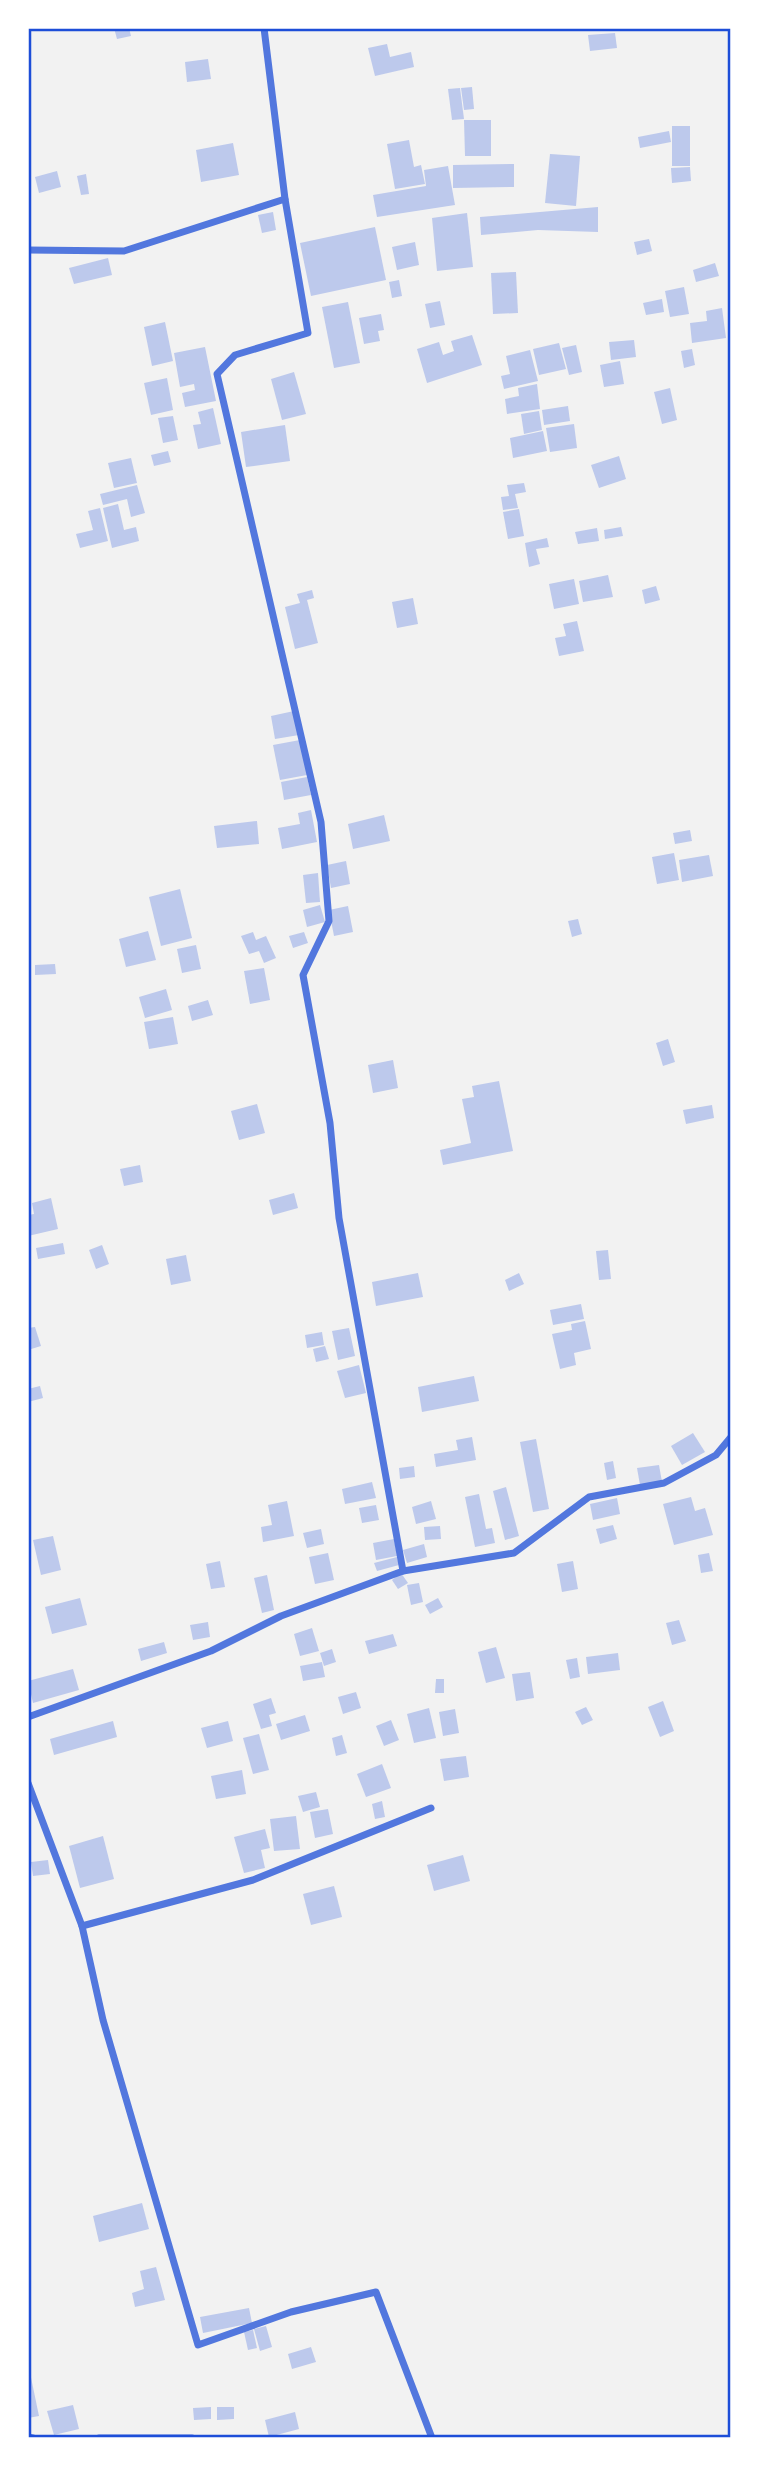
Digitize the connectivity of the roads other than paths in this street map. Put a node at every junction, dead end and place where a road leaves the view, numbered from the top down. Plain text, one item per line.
1 (264, 28) edge
2 (285, 199) junction
3 (28, 250) edge
4 (731, 1437) edge
5 (403, 1571) junction
6 (28, 1717) edge
7 (28, 1783) edge
8 (431, 1808) dead end
9 (82, 1926) junction
10 (28, 2437) edge
11 (33, 2438) edge
12 (99, 2438) edge
13 (192, 2438) edge
14 (432, 2438) edge

1 - 2 street
2 - 3 street
2 - 5 street
4 - 5 street
5 - 6 street
7 - 9 street
8 - 9 street
9 - 14 street
10 - 11 street
12 - 13 street

